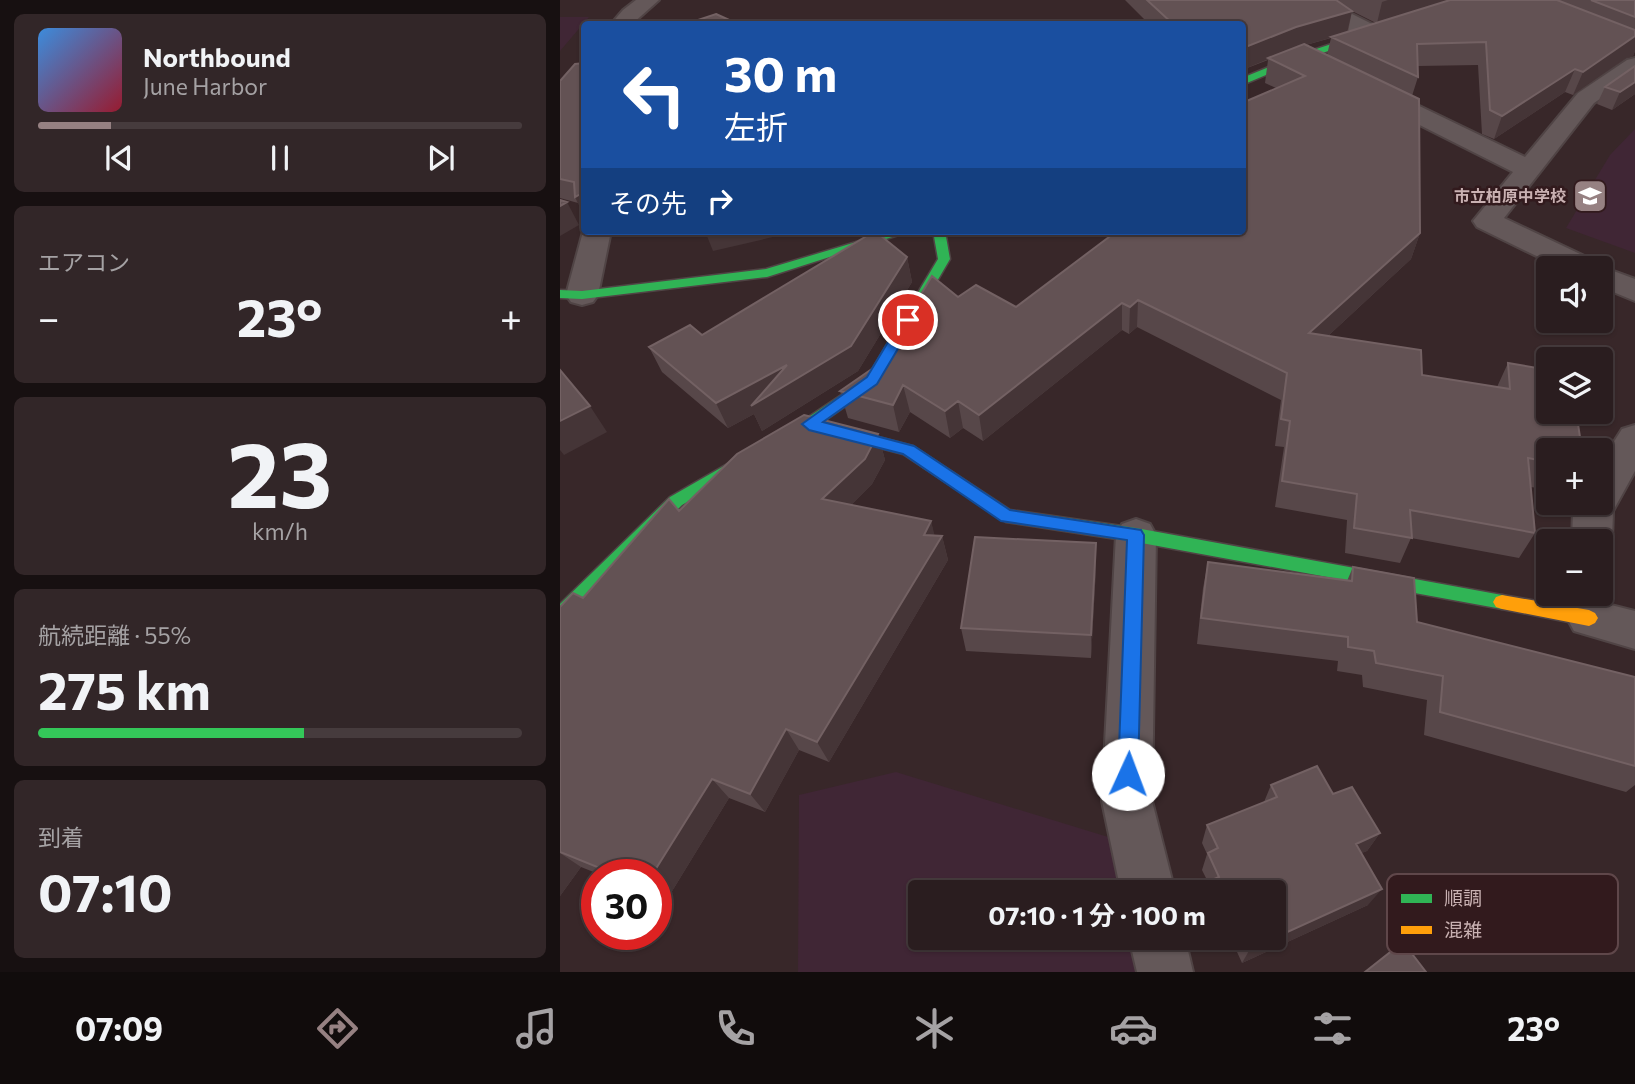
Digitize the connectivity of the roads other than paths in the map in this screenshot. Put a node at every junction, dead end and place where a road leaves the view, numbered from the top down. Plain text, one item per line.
1 (649, 0) edge
2 (1320, 0) edge
3 (623, 21) edge
4 (1395, 27) edge
5 (1372, 33) junction
6 (1301, 57) junction
7 (1635, 65) edge
8 (1246, 80) edge
9 (1528, 169) junction
10 (595, 235) edge
11 (892, 235) edge
12 (940, 235) edge
13 (1561, 256) edge
14 (1613, 281) edge
15 (1635, 291) edge
16 (571, 295) edge
17 (809, 424) junction
18 (1635, 438) edge
19 (1613, 476) edge
20 (1136, 535) junction
21 (1536, 598) edge
22 (1589, 606) edge
23 (560, 615) edge
24 (1635, 631) edge
25 (1144, 880) edge
26 (1159, 950) edge
27 (1164, 972) edge

1 - 3 street
2 - 5 street
4 - 5 street
5 - 6 street
6 - 8 street
6 - 9 street
7 - 9 street
9 - 13 street
10 - 16 street
11 - 16 street
12 - 17 street
14 - 15 street
17 - 20 street
17 - 23 street
18 - 19 street
20 - 21 street
20 - 25 street
22 - 24 street
26 - 27 street

